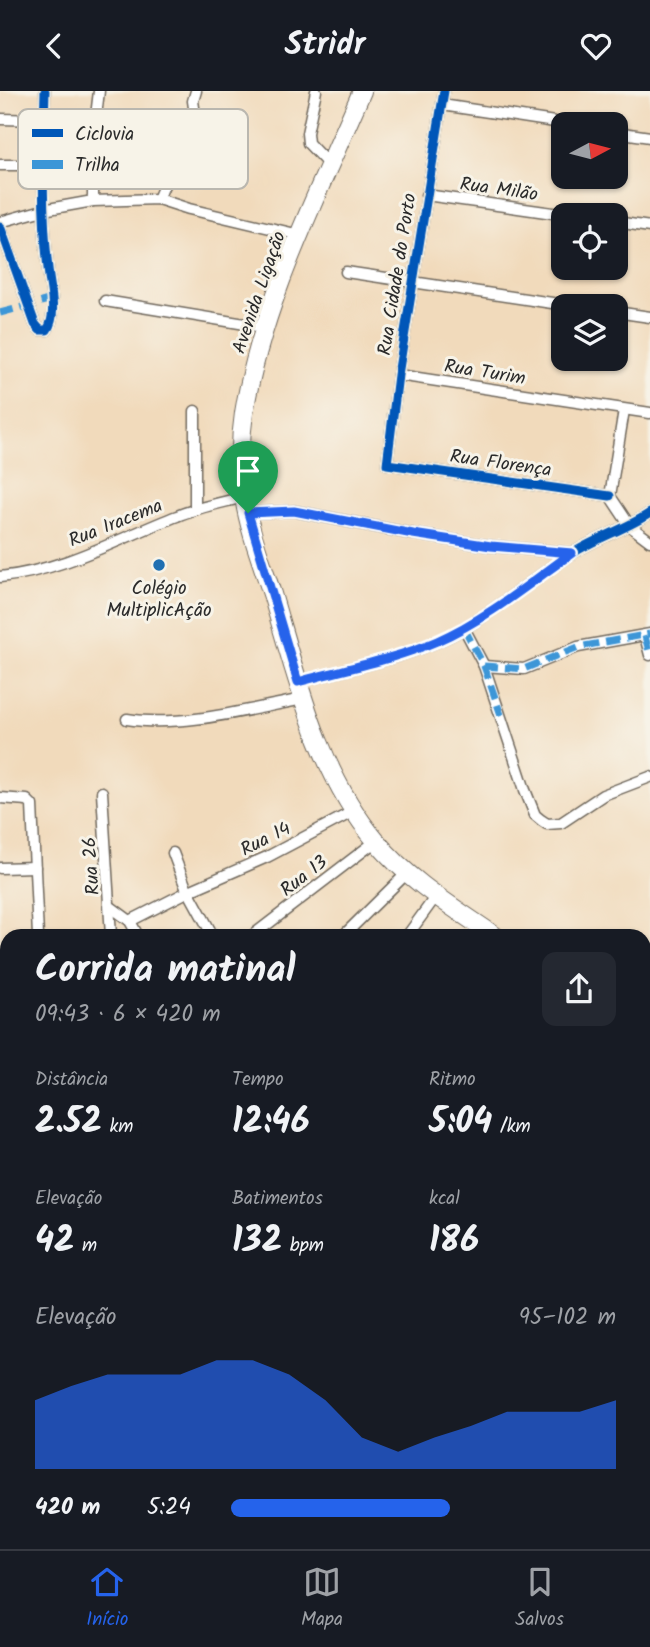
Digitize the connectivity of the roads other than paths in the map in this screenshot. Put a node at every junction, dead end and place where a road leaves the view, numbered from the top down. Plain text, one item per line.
1 (45, 91) edge
2 (99, 91) edge
3 (196, 91) edge
4 (316, 91) edge
5 (362, 91) edge
6 (444, 91) edge
7 (442, 105) junction
8 (44, 109) edge
9 (97, 109) edge
10 (194, 109) edge
11 (0, 119) edge
12 (18, 119) edge
13 (551, 121) edge
14 (628, 134) edge
15 (650, 137) edge
16 (0, 165) edge
17 (18, 165) edge
18 (330, 166) junction
19 (43, 189) edge
20 (93, 189) edge
21 (162, 189) edge
22 (426, 195) junction
23 (158, 198) junction
24 (93, 201) junction
25 (43, 210) junction
26 (551, 213) edge
27 (0, 224) edge
28 (628, 224) edge
29 (650, 227) edge
30 (300, 235) junction
31 (346, 272) dead end
32 (414, 284) junction
33 (105, 301) dead end
34 (551, 303) edge
35 (628, 314) edge
36 (650, 317) edge
37 (264, 327) junction
38 (398, 375) junction
39 (624, 409) junction
40 (195, 411) dead end
41 (650, 413) edge
42 (387, 464) joint
43 (610, 496) junction
44 (246, 505) junction
45 (195, 509) junction
46 (650, 513) edge
47 (630, 526) junction
48 (650, 541) edge
49 (572, 553) junction
50 (0, 577) edge
51 (464, 628) junction
52 (648, 635) edge
53 (650, 655) edge
54 (484, 666) junction
55 (298, 682) junction
56 (304, 699) junction
57 (127, 719) dead end
58 (650, 777) edge
59 (650, 784) edge
60 (102, 792) dead end
61 (0, 798) edge
62 (354, 811) junction
63 (376, 841) junction
64 (173, 853) dead end
65 (35, 867) junction
66 (0, 868) edge
67 (407, 873) junction
68 (189, 891) junction
69 (436, 896) junction
70 (111, 907) junction
71 (130, 921) junction
72 (37, 929) edge
73 (111, 929) edge
74 (134, 929) edge
75 (209, 929) edge
76 (261, 929) edge
77 (350, 929) edge
78 (412, 929) edge
79 (485, 929) edge

1 - 8 street
2 - 9 street
3 - 10 street
4 - 18 street
5 - 18 main road, Avenida Ligação
6 - 7 street, Rua Cidade do Porto
7 - 13 street
7 - 22 street, Rua Cidade do Porto
11 - 12 street
14 - 15 street
16 - 17 street
18 - 30 main road, Avenida Ligação
19 - 25 street
20 - 24 street
21 - 23 street
22 - 26 street, Rua Milão
22 - 32 street, Rua Cidade do Porto
23 - 24 street
23 - 30 street
24 - 25 street
25 - 27 street
25 - 27 street
28 - 29 street
30 - 37 main road, Avenida Ligação
31 - 32 street
32 - 34 street
32 - 38 street, Rua Cidade do Porto
33 - 37 street
35 - 36 street
37 - 44 main road, Avenida Ligação
38 - 39 street, Rua Turim
38 - 42 street, Rua Cidade do Porto
39 - 41 street, Rua Turim
39 - 43 street
40 - 45 street
42 - 43 street, Rua Florença
43 - 47 street
44 - 45 street, Rua Iracema
44 - 49 street, Rua Iracema
44 - 55 main road, Avenida Ligação
45 - 50 street, Rua Iracema
46 - 47 street
47 - 48 street
47 - 49 street
49 - 51 street
51 - 54 street
51 - 55 street
52 - 53 street
52 - 54 street
54 - 58 street
55 - 56 main road, Avenida Ligação
56 - 57 street
56 - 62 main road, Avenida Ligação
58 - 59 street
60 - 70 street, Rua 26
61 - 65 street
62 - 63 main road, Avenida Ligação
62 - 68 street, Rua 14
63 - 67 main road, Avenida Ligação
63 - 76 street, Rua 13
64 - 68 street
65 - 66 street
65 - 72 street
67 - 69 main road, Avenida Ligação
67 - 77 street
68 - 71 street, Rua 14
68 - 75 street
69 - 78 street
69 - 79 main road, Avenida Ligação
70 - 71 street
70 - 73 street, Rua 26
71 - 74 street

